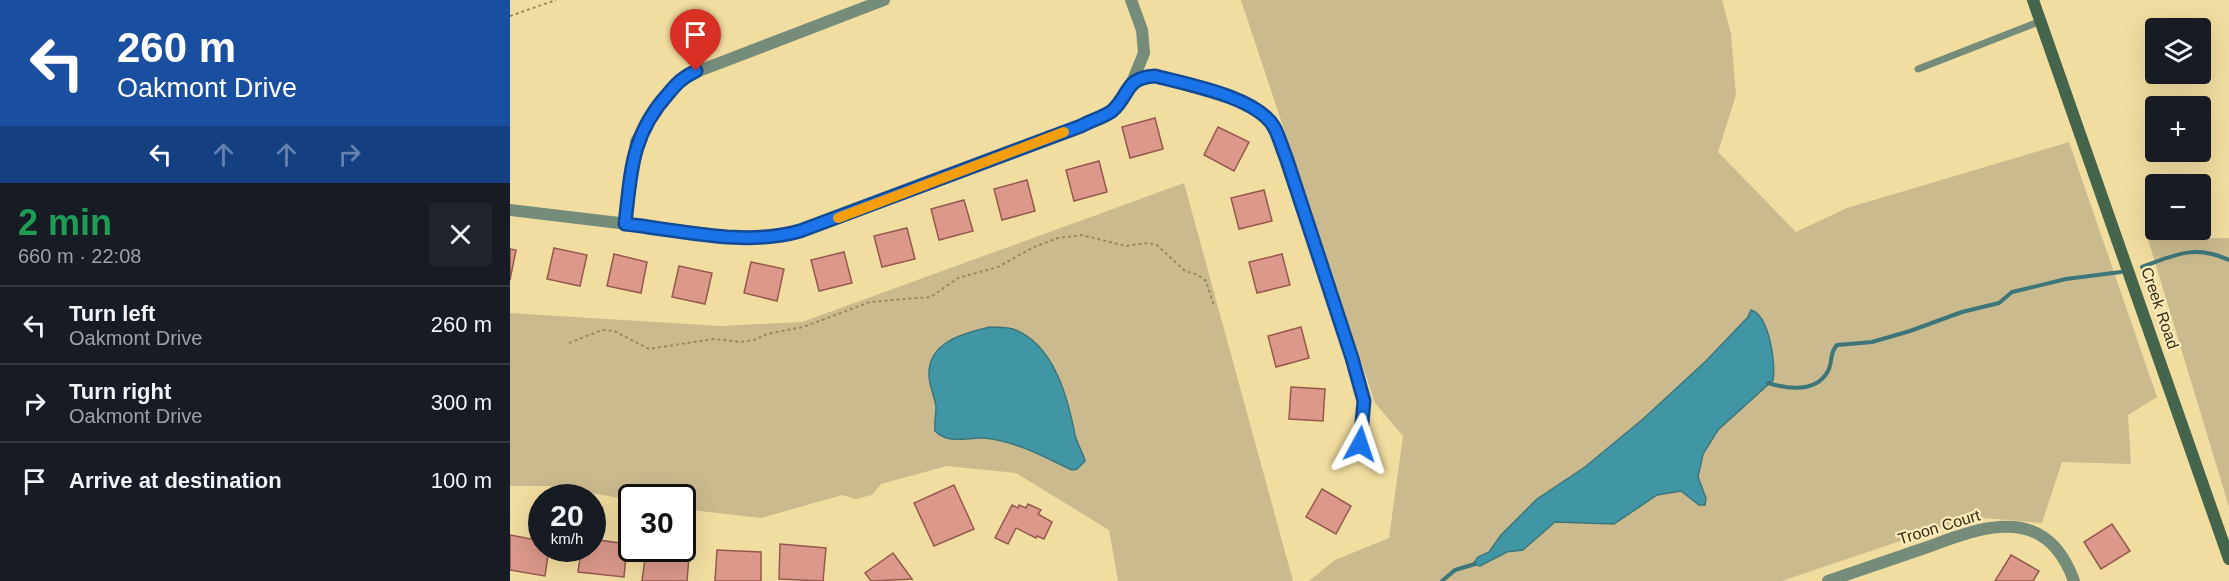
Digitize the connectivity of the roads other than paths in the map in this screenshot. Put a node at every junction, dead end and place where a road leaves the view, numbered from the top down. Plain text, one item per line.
1 (884, 0) edge
2 (1131, 0) edge
3 (2033, 0) edge
4 (2040, 21) junction
5 (1918, 69) dead end
6 (1133, 80) junction
7 (510, 210) edge
8 (625, 224) junction
9 (1360, 444) dead end
10 (2229, 560) edge
11 (1828, 581) edge
12 (2074, 581) edge

1 - 8 street
2 - 6 street
3 - 4 main road, Creek Road
4 - 5 lane
4 - 10 main road, Creek Road
6 - 8 street
6 - 9 street
7 - 8 street
11 - 12 street, Troon Court

